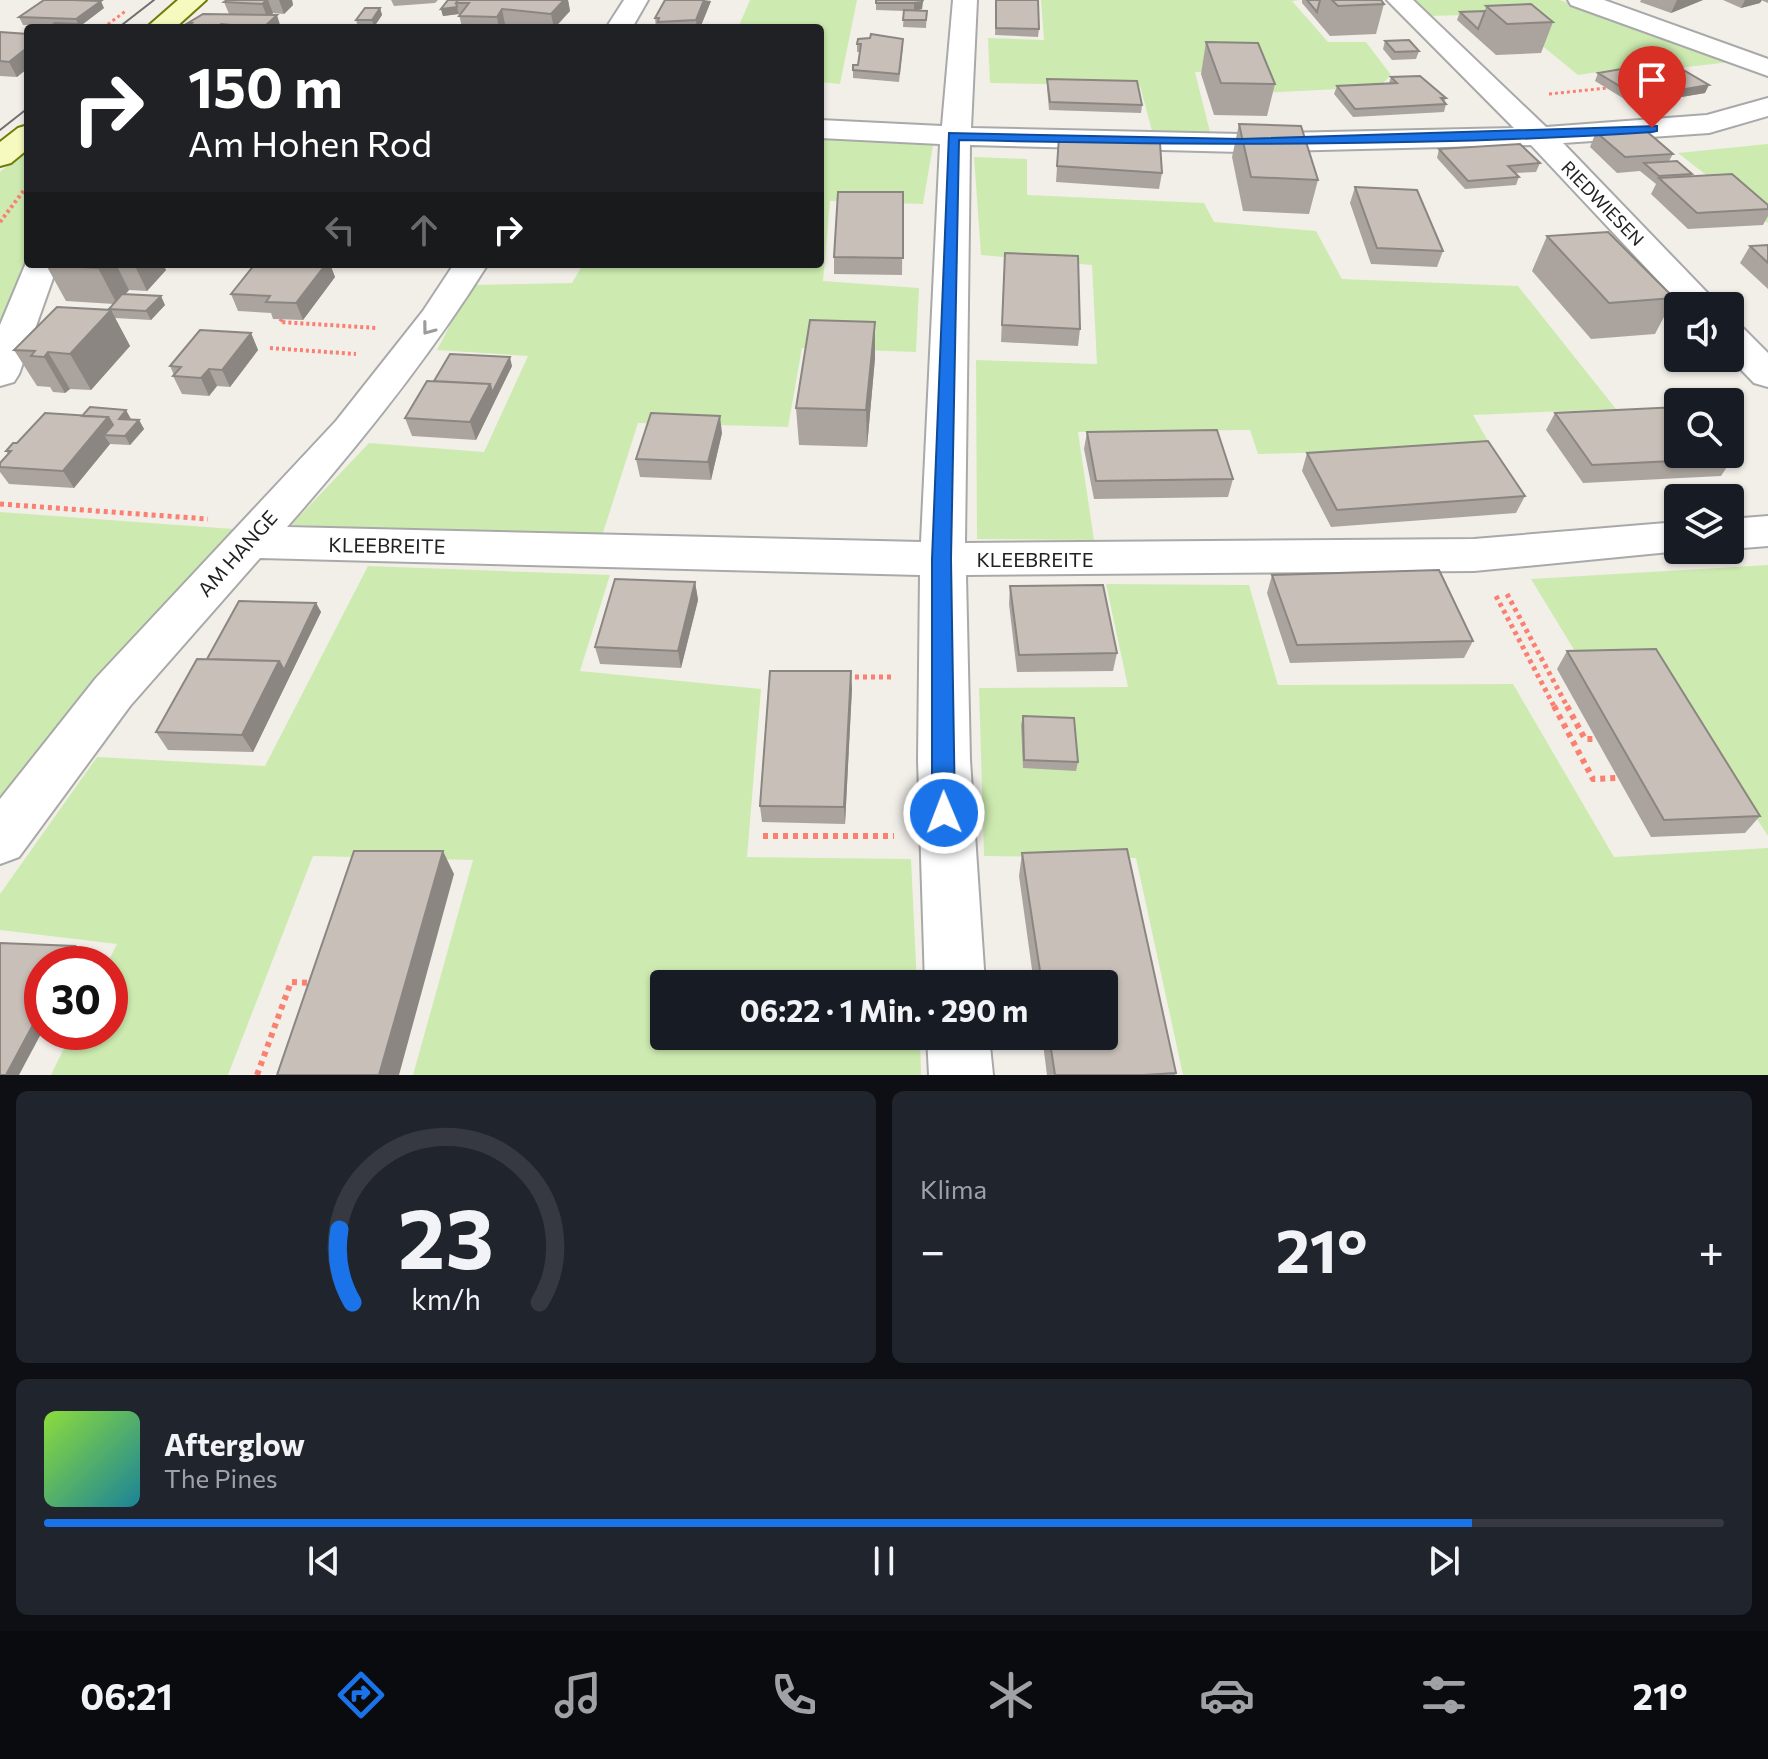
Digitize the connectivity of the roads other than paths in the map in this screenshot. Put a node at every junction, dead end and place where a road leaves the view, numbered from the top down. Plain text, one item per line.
1 (194, 0) edge
2 (636, 0) edge
3 (965, 0) edge
4 (1399, 0) edge
5 (1580, 0) edge
6 (164, 24) edge
7 (621, 24) edge
8 (1768, 44) edge
9 (1724, 52) junction
10 (1768, 68) edge
11 (1768, 107) edge
12 (824, 129) edge
13 (953, 136) junction
14 (1539, 136) junction
15 (40, 268) edge
16 (468, 268) edge
17 (1689, 292) edge
18 (1744, 350) edge
19 (0, 374) edge
20 (1768, 375) edge
21 (1768, 531) edge
22 (256, 532) junction
23 (1744, 533) edge
24 (1664, 539) edge
25 (942, 559) junction
26 (0, 840) edge
27 (954, 970) edge
28 (959, 1050) edge
29 (961, 1075) edge

1 - 6 street
2 - 7 street
3 - 13 street
4 - 14 street, RIEDWIESEN
5 - 9 street
8 - 9 street
9 - 10 street
11 - 14 street
12 - 13 street
13 - 14 street
13 - 25 street
14 - 17 street, RIEDWIESEN
15 - 19 street
16 -> 22 street, AM HANGE
18 - 20 street
21 - 23 street
22 - 25 street, KLEEBREITE
22 - 26 street, AM HANGE
24 - 25 street, KLEEBREITE
25 - 27 street
28 - 29 street

